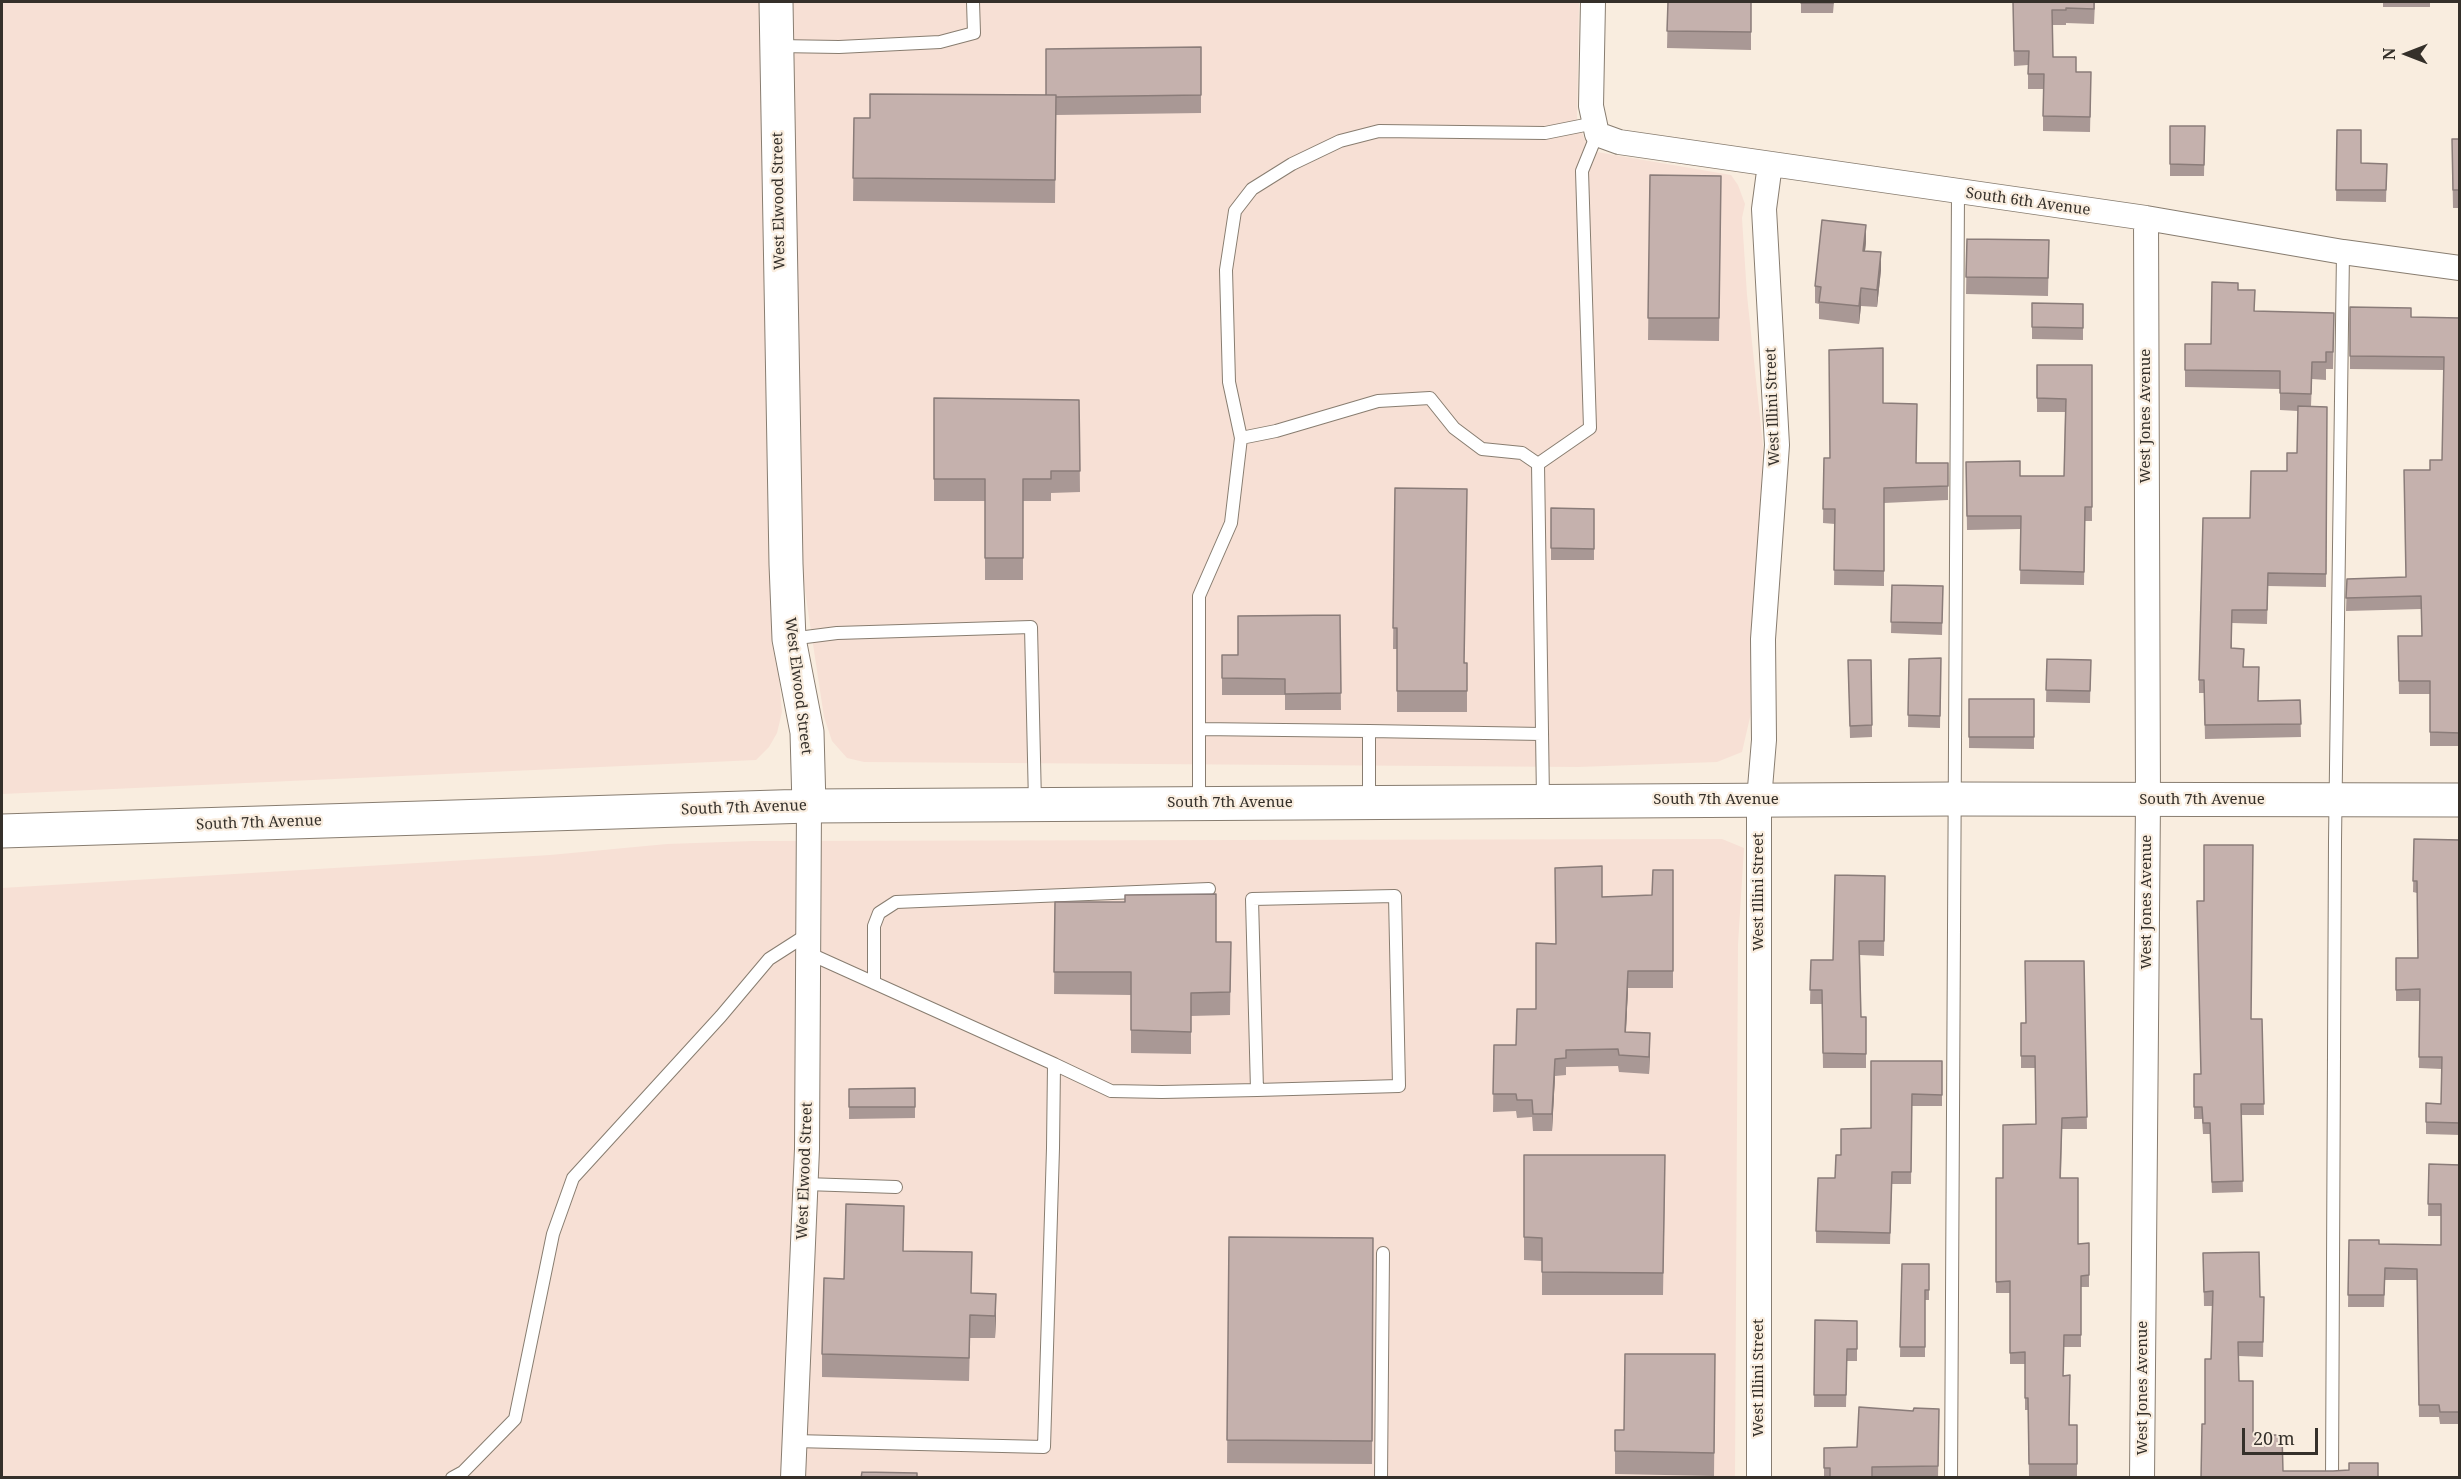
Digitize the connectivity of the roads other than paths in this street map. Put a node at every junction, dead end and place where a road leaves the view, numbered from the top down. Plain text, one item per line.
1 (776, 2) edge
2 (973, 2) edge
3 (1593, 2) edge
4 (777, 46) junction
5 (1596, 129) junction
6 (1770, 164) junction
7 (1959, 192) junction
8 (2146, 218) junction
9 (2343, 252) junction
10 (2460, 268) edge
11 (1241, 438) junction
12 (1538, 464) junction
13 (789, 639) junction
14 (1199, 729) junction
15 (1369, 731) junction
16 (1542, 734) junction
17 (1953, 799) junction
18 (1759, 800) junction
19 (2148, 800) junction
20 (2336, 800) junction
21 (2460, 800) edge
22 (1543, 801) junction
23 (1369, 802) junction
24 (1199, 803) junction
25 (1035, 804) junction
26 (809, 806) junction
27 (2, 831) edge
28 (1209, 889) dead end
29 (808, 944) junction
30 (874, 982) junction
31 (1054, 1064) junction
32 (1257, 1090) junction
33 (805, 1184) junction
34 (896, 1187) dead end
35 (1383, 1253) dead end
36 (794, 1441) junction
37 (452, 1478) edge
38 (793, 1478) edge
39 (1381, 1478) edge
40 (1759, 1478) edge
41 (1951, 1478) edge
42 (2142, 1478) edge
43 (2332, 1478) edge

1 - 4 main road, West Elwood Street
2 - 4 lane
3 - 5 street
4 - 13 main road, West Elwood Street
5 - 6 street, South 6th Avenue
5 - 11 lane
5 - 12 lane
6 - 7 street, South 6th Avenue
6 - 18 street, West Illini Street
7 - 8 street, South 6th Avenue
7 - 17 lane
8 - 9 street, South 6th Avenue
8 - 19 street, West Jones Avenue
9 - 10 street, South 6th Avenue
9 - 20 lane
11 - 12 lane
11 - 14 lane
12 - 16 lane
13 - 25 lane
13 - 26 main road, West Elwood Street
14 - 15 lane
14 - 24 lane
15 - 16 lane
15 - 23 lane
16 - 22 lane
17 - 18 main road, South 7th Avenue
17 - 19 main road, South 7th Avenue
17 - 41 lane
18 - 22 main road, South 7th Avenue
18 - 40 street, West Illini Street
19 - 20 main road, South 7th Avenue
19 - 42 street, West Jones Avenue
20 - 21 main road, South 7th Avenue
20 - 43 lane
22 - 23 main road, South 7th Avenue
23 - 24 main road, South 7th Avenue
24 - 25 main road, South 7th Avenue
25 - 26 main road, South 7th Avenue
26 - 27 main road, South 7th Avenue
26 - 29 street, West Elwood Street
28 - 30 lane
29 - 30 lane
29 - 33 street, West Elwood Street
29 - 37 lane
30 - 31 lane
31 - 32 lane
31 - 36 lane
32 - 32 lane
33 - 34 lane
33 - 36 street, West Elwood Street
35 - 39 lane
36 - 38 street, West Elwood Street

